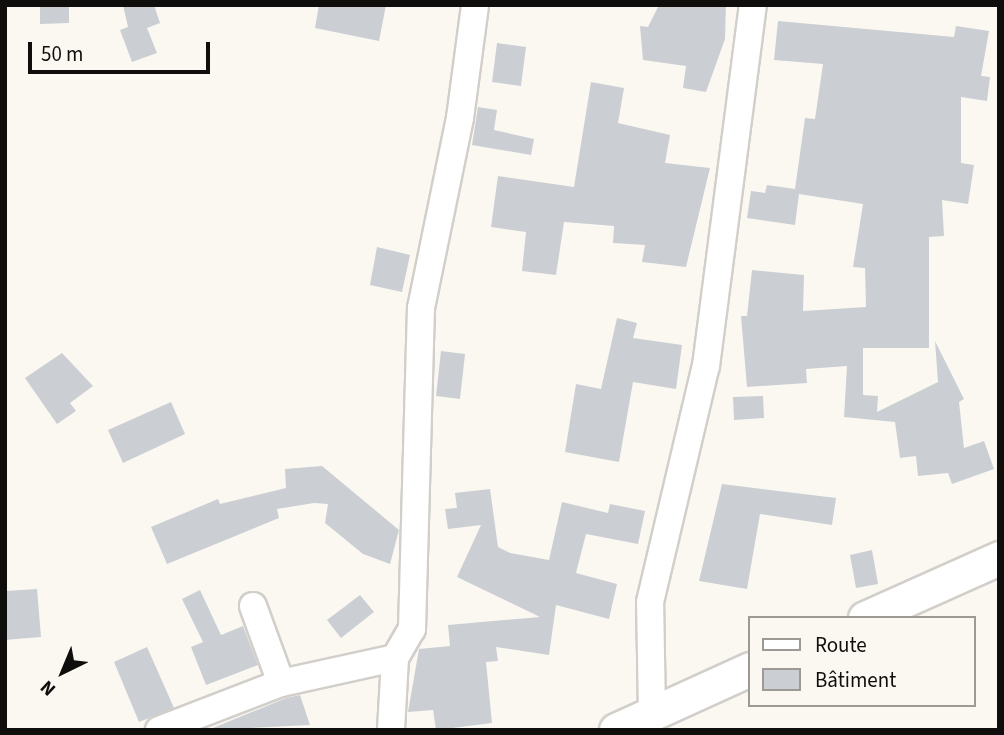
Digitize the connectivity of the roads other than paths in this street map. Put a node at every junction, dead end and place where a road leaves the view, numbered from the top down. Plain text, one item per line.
1 (475, 5) edge
2 (753, 5) edge
3 (999, 558) edge
4 (253, 606) dead end
5 (869, 616) edge
6 (394, 658) junction
7 (748, 670) edge
8 (281, 683) junction
9 (652, 713) junction
10 (159, 730) edge
11 (391, 730) edge
12 (616, 730) edge

1 - 6 street
2 - 9 street
3 - 5 street
4 - 8 street
6 - 8 street
6 - 11 street
7 - 9 street
8 - 10 street
9 - 12 street

